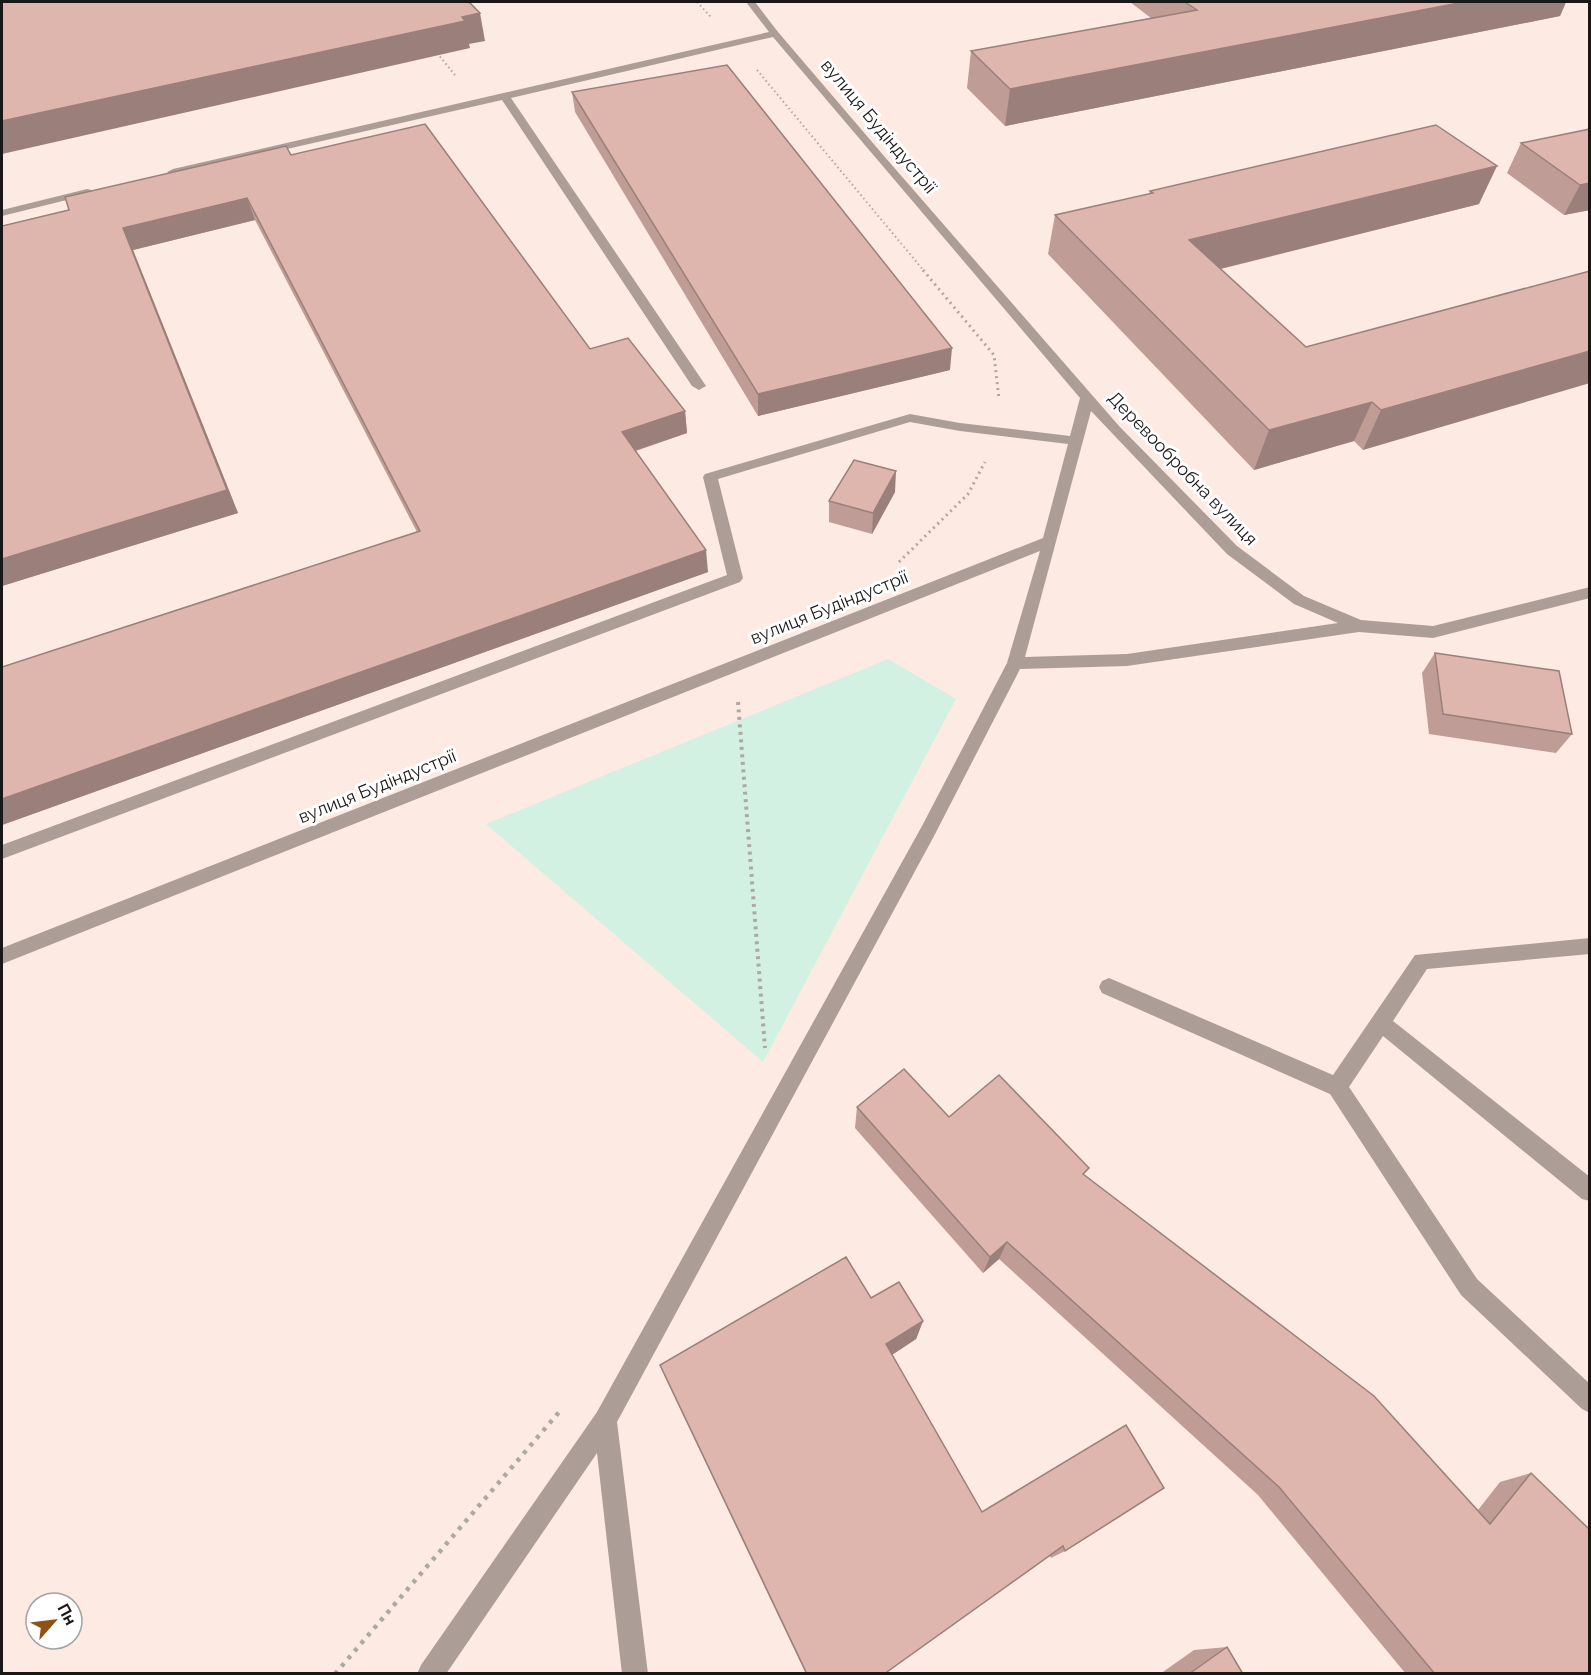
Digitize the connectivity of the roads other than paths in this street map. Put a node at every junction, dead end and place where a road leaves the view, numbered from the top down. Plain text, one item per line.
1 (751, 2) edge
2 (775, 34) junction
3 (504, 95) junction
4 (164, 175) edge
5 (94, 191) edge
6 (2, 213) edge
7 (699, 386) dead end
8 (1087, 398) junction
9 (1076, 441) junction
10 (1050, 541) junction
11 (1590, 592) edge
12 (1359, 626) junction
13 (1015, 663) junction
14 (2, 852) edge
15 (1590, 946) edge
16 (2, 956) edge
17 (1109, 987) dead end
18 (1380, 1023) junction
19 (1337, 1087) junction
20 (1590, 1191) edge
21 (1590, 1401) edge
22 (605, 1420) junction
23 (430, 1674) edge
24 (635, 1674) edge

1 - 2 street, вулиця Будіндустрії
2 - 3 street
2 - 8 street, вулиця Будіндустрії
3 - 4 street
3 - 7 street
5 - 6 street
8 - 9 street
8 - 12 street, Деревообробна вулиця
9 - 10 street
9 - 14 street
10 - 13 street
10 - 16 street, вулиця Будіндустрії
11 - 12 street, Деревообробна вулиця
12 - 13 street
13 - 22 street
15 - 18 street
17 - 19 street
18 - 19 street
18 - 20 street
19 - 21 street
22 - 23 street
22 - 24 street

